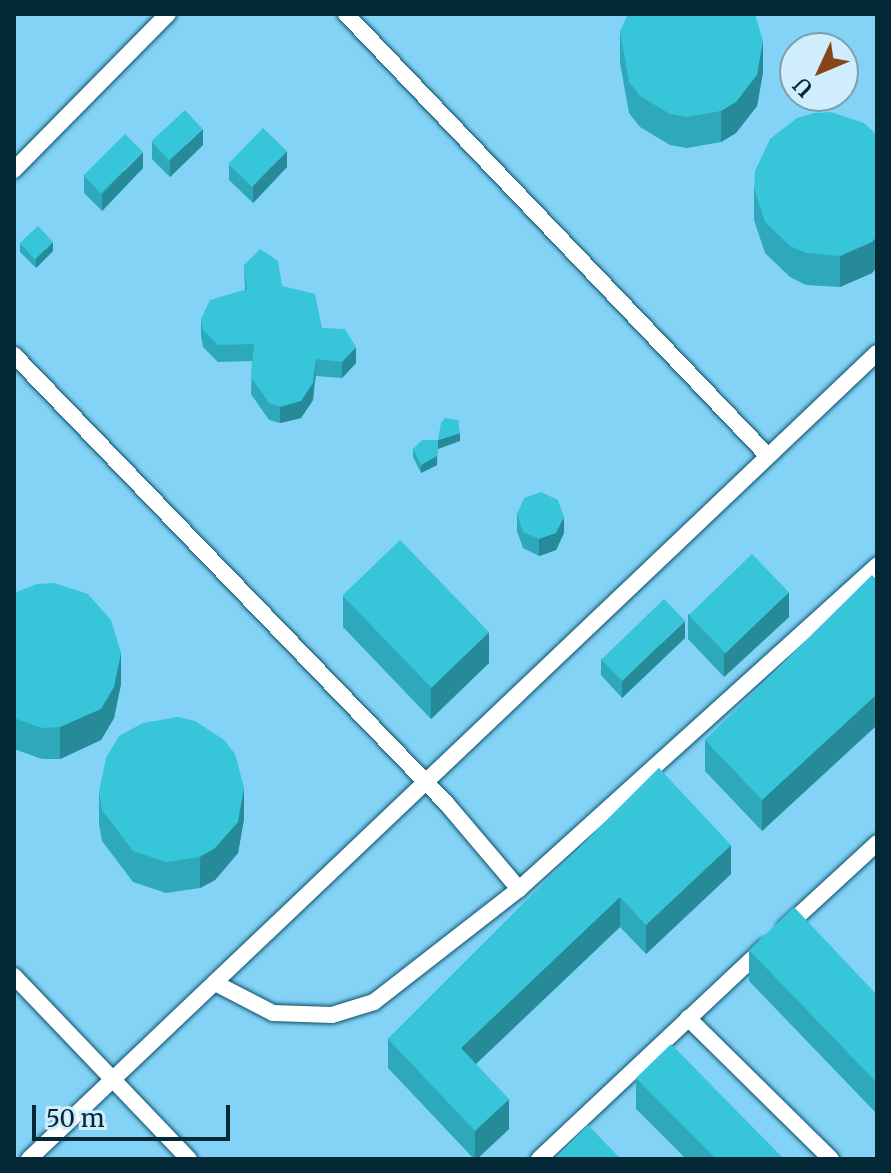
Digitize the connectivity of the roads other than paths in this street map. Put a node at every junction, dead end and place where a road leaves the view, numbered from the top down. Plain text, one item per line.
1 (168, 14) edge
2 (346, 14) edge
3 (14, 170) edge
4 (877, 353) edge
5 (14, 355) edge
6 (768, 456) junction
7 (877, 565) edge
8 (425, 783) junction
9 (877, 843) edge
10 (519, 889) junction
11 (14, 976) edge
12 (215, 983) junction
13 (688, 1018) junction
14 (114, 1079) junction
15 (29, 1159) edge
16 (189, 1159) edge
17 (539, 1159) edge
18 (831, 1159) edge

1 - 3 lane
2 - 6 lane
4 - 6 lane
5 - 8 lane
6 - 8 lane
7 - 10 lane
8 - 10 lane
8 - 12 lane
9 - 13 lane
10 - 12 lane
11 - 14 lane
12 - 14 lane
13 - 17 lane
13 - 18 lane
14 - 15 lane
14 - 16 lane

